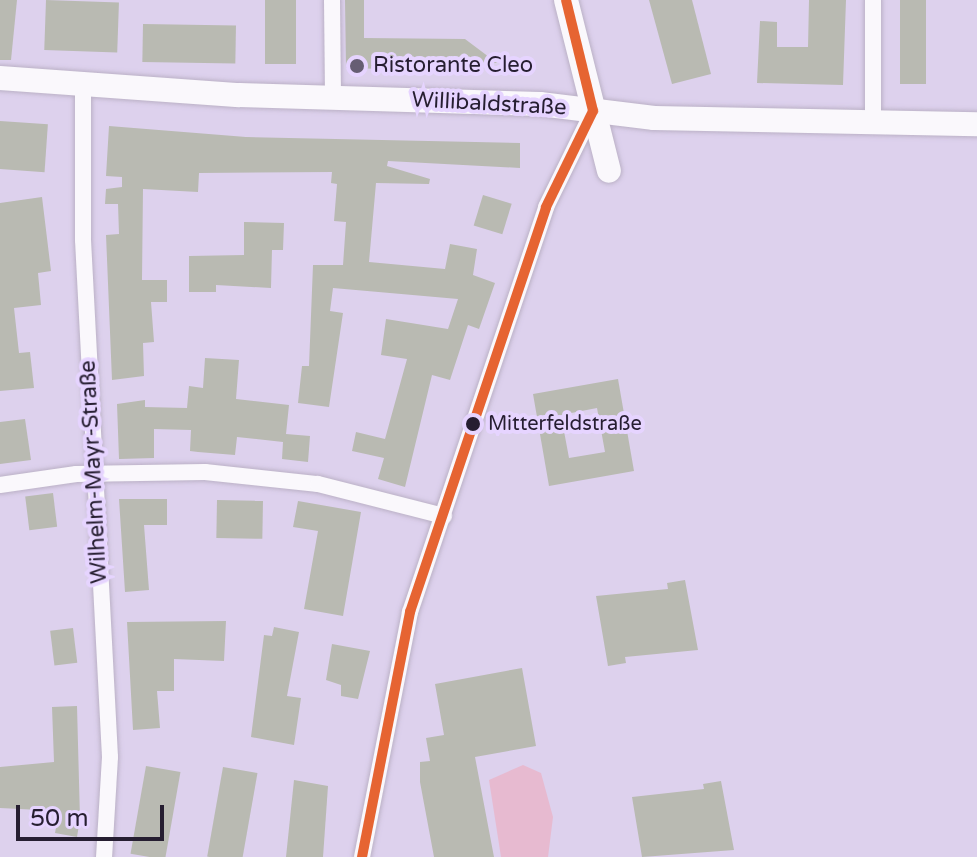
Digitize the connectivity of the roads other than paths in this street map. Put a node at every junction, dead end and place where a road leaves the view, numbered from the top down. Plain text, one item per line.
1 (332, 0) edge
2 (566, 0) edge
3 (873, 0) edge
4 (0, 78) edge
5 (83, 86) junction
6 (333, 97) junction
7 (593, 111) junction
8 (873, 124) junction
9 (977, 124) edge
10 (609, 171) dead end
11 (94, 473) junction
12 (0, 485) edge
13 (444, 516) junction
14 (104, 857) edge
15 (362, 857) edge

1 - 6 street
2 - 7 street
3 - 8 street
4 - 5 street, Willibaldstraße
5 - 6 street, Willibaldstraße
5 - 11 street, Wilhelm-Mayr-Straße
6 - 7 street, Willibaldstraße
7 - 8 street, Willibaldstraße
7 - 10 street
7 - 13 street
8 - 9 street, Willibaldstraße
11 - 12 street
11 - 13 street
11 - 14 street, Wilhelm-Mayr-Straße
13 - 15 street

